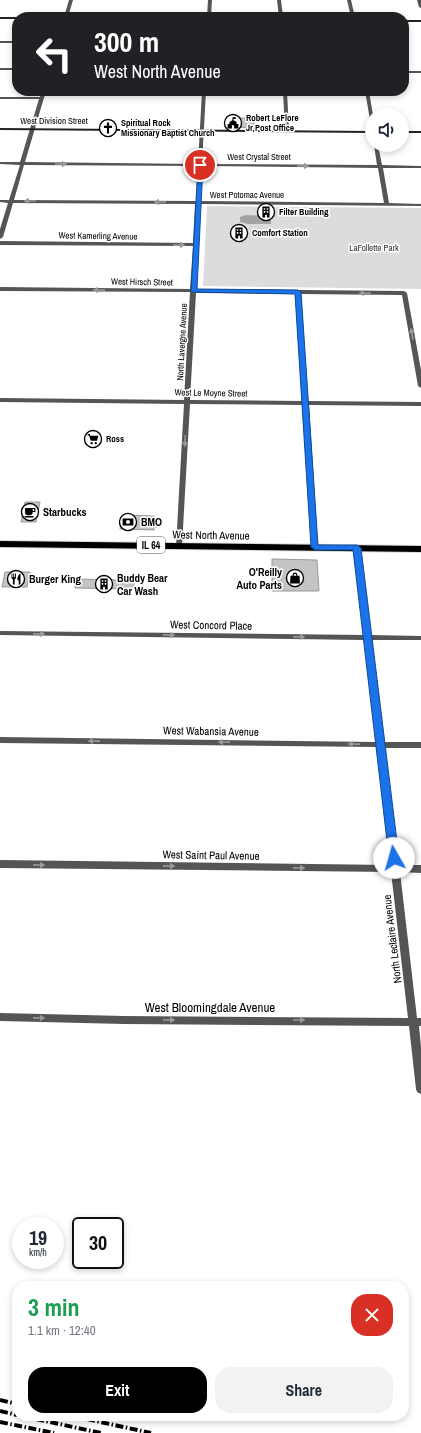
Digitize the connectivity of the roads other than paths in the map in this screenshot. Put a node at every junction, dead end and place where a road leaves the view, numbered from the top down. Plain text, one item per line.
1 (71, 0) edge
2 (210, 0) edge
3 (280, 0) edge
4 (350, 0) edge
5 (419, 0) edge
6 (421, 7) edge
7 (67, 12) edge
8 (209, 12) edge
9 (280, 12) edge
10 (352, 12) edge
11 (0, 18) edge
12 (12, 18) edge
13 (409, 21) edge
14 (421, 21) edge
15 (0, 42) edge
16 (12, 42) edge
17 (0, 69) edge
18 (12, 69) edge
19 (409, 72) edge
20 (421, 72) edge
21 (204, 96) edge
22 (285, 96) edge
23 (367, 96) edge
24 (0, 98) edge
25 (42, 98) joint
26 (370, 108) edge
27 (0, 129) edge
28 (32, 129) junction
29 (202, 131) junction
30 (287, 131) junction
31 (365, 132) edge
32 (409, 132) edge
33 (421, 132) edge
34 (377, 152) edge
35 (0, 163) edge
36 (22, 163) junction
37 (200, 165) junction
38 (380, 166) junction
39 (421, 166) edge
40 (0, 201) edge
41 (11, 201) junction
42 (199, 203) junction
43 (387, 204) junction
44 (421, 204) edge
45 (0, 236) edge
46 (0, 243) edge
47 (196, 245) junction
48 (0, 289) edge
49 (194, 291) junction
50 (298, 292) junction
51 (421, 386) edge
52 (0, 400) edge
53 (187, 402) junction
54 (305, 403) junction
55 (421, 404) edge
56 (0, 544) edge
57 (179, 546) junction
58 (315, 547) junction
59 (357, 548) junction
60 (421, 549) edge
61 (0, 633) edge
62 (368, 638) junction
63 (421, 638) edge
64 (0, 740) edge
65 (380, 744) junction
66 (421, 745) edge
67 (0, 864) edge
68 (395, 869) junction
69 (421, 870) edge
70 (0, 1017) edge
71 (417, 1022) edge
72 (421, 1089) edge

1 - 7 street
2 - 8 street
3 - 9 street
4 - 10 street
5 - 6 street
11 - 12 main road
13 - 14 main road
15 - 16 street
17 - 18 street
19 - 20 street
21 - 29 street, North Lavergne Avenue
22 - 30 street
23 - 26 street
24 - 25 street
25 - 28 street
27 - 28 main road, West Division Street
28 - 29 main road, West Division Street
28 - 36 street
29 - 30 main road, West Division Street
29 - 37 street, North Lavergne Avenue
30 - 31 main road, West Division Street
32 - 33 main road
34 - 38 street
35 - 36 street, West Crystal Street
36 -> 37 street, West Crystal Street
36 - 41 street
37 -> 38 street, West Crystal Street
37 - 42 street, North Lavergne Avenue
38 - 39 street, West Crystal Street
38 - 43 street
40 - 41 street, West Potomac Avenue
42 -> 41 street, West Potomac Avenue
41 - 45 street
42 - 43 street, West Potomac Avenue
42 - 47 street, North Lavergne Avenue
43 - 44 street, West Potomac Avenue
46 -> 47 street, West Kamerling Avenue
47 - 49 street, North Lavergne Avenue
49 -> 48 street, West Hirsch Street
49 - 50 street, West Hirsch Street
49 - 53 street, North Lavergne Avenue
51 -> 50 street, West Hirsch Street
50 - 54 street
52 - 53 street, West Le Moyne Street
53 - 54 street, West Le Moyne Street
53 -> 57 street, North Lavergne Avenue
54 - 55 street, West Le Moyne Street
54 - 58 street
56 - 57 main road, West North Avenue / IL 64
57 - 58 main road, West North Avenue / IL 64
58 - 59 main road, West North Avenue / IL 64
59 - 60 main road, West North Avenue / IL 64
59 - 62 street, North Leclaire Avenue
61 -> 62 street, West Concord Place
62 - 63 street, West Concord Place
62 - 65 street, North Leclaire Avenue
65 -> 64 street, West Wabansia Avenue
65 - 66 street, West Wabansia Avenue
65 - 68 street, North Leclaire Avenue
67 -> 68 street, West Saint Paul Avenue
68 - 69 street, West Saint Paul Avenue
68 - 71 street, North Leclaire Avenue
70 -> 71 street, West Bloomingdale Avenue
71 - 72 street, North Leclaire Avenue

